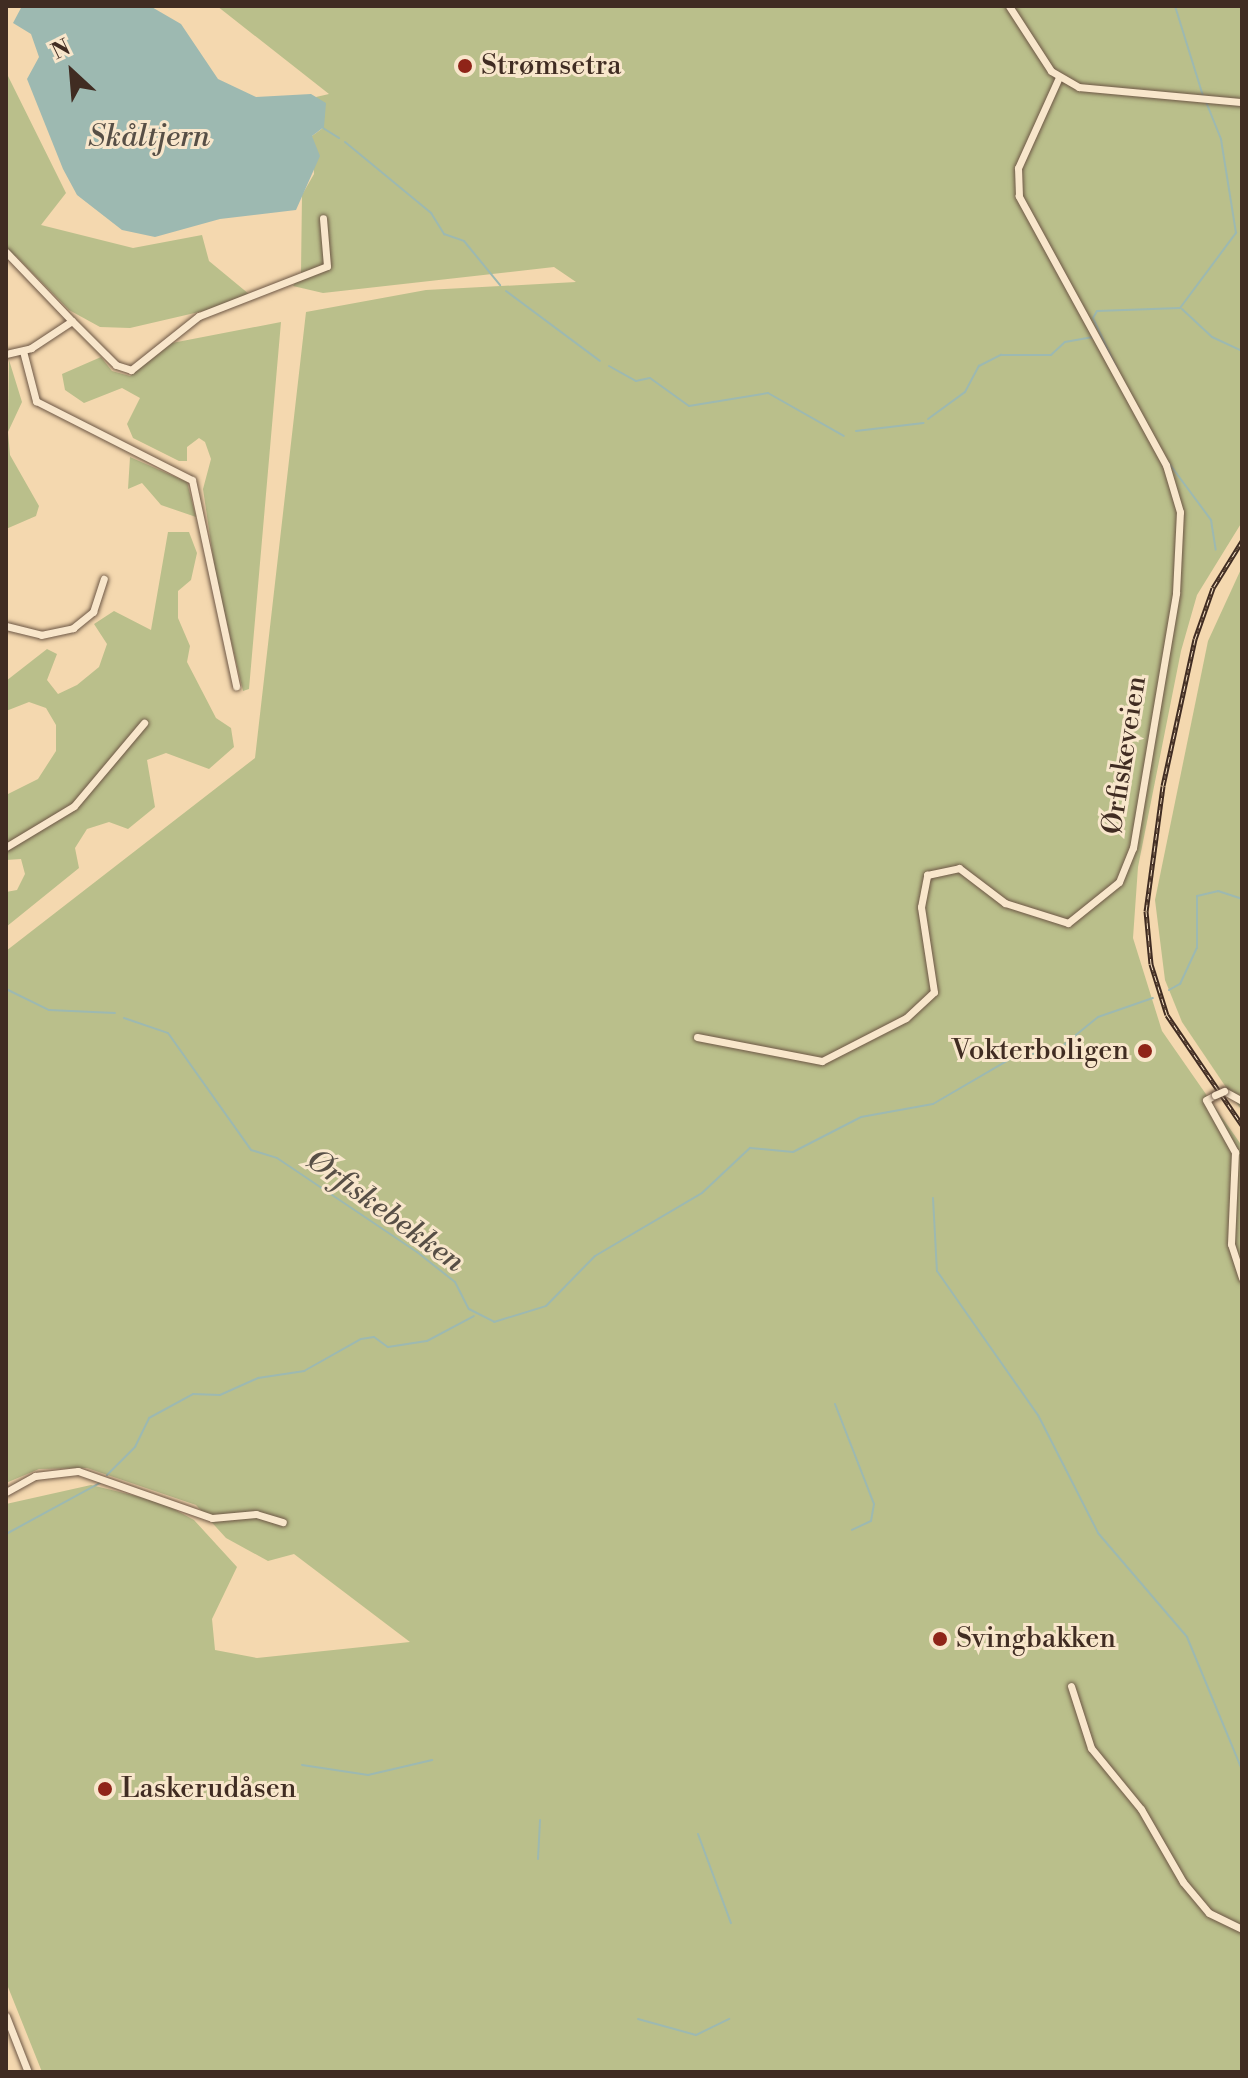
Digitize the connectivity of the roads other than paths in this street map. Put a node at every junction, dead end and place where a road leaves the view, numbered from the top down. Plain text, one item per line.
1 (1009, 6) edge
2 (1059, 77) junction
3 (1242, 102) edge
4 (323, 218) dead end
5 (6, 252) edge
6 (72, 321) junction
7 (23, 351) junction
8 (6, 354) edge
9 (104, 579) dead end
10 (6, 626) edge
11 (236, 686) dead end
12 (144, 723) dead end
13 (6, 847) edge
14 (697, 1037) dead end
15 (1242, 1101) edge
16 (1242, 1278) edge
17 (6, 1492) edge
18 (283, 1522) dead end
19 (1071, 1686) dead end
20 (1242, 1929) edge
21 (6, 2016) edge
22 (28, 2072) edge

1 - 2 street
2 - 3 street
2 - 14 street, Ørfiskeveien
4 - 6 street
5 - 6 street
6 - 7 street
7 - 8 street
7 - 11 street
9 - 10 street
12 - 13 street
15 - 16 street, bridge
17 - 18 street
19 - 20 street
21 - 22 street

